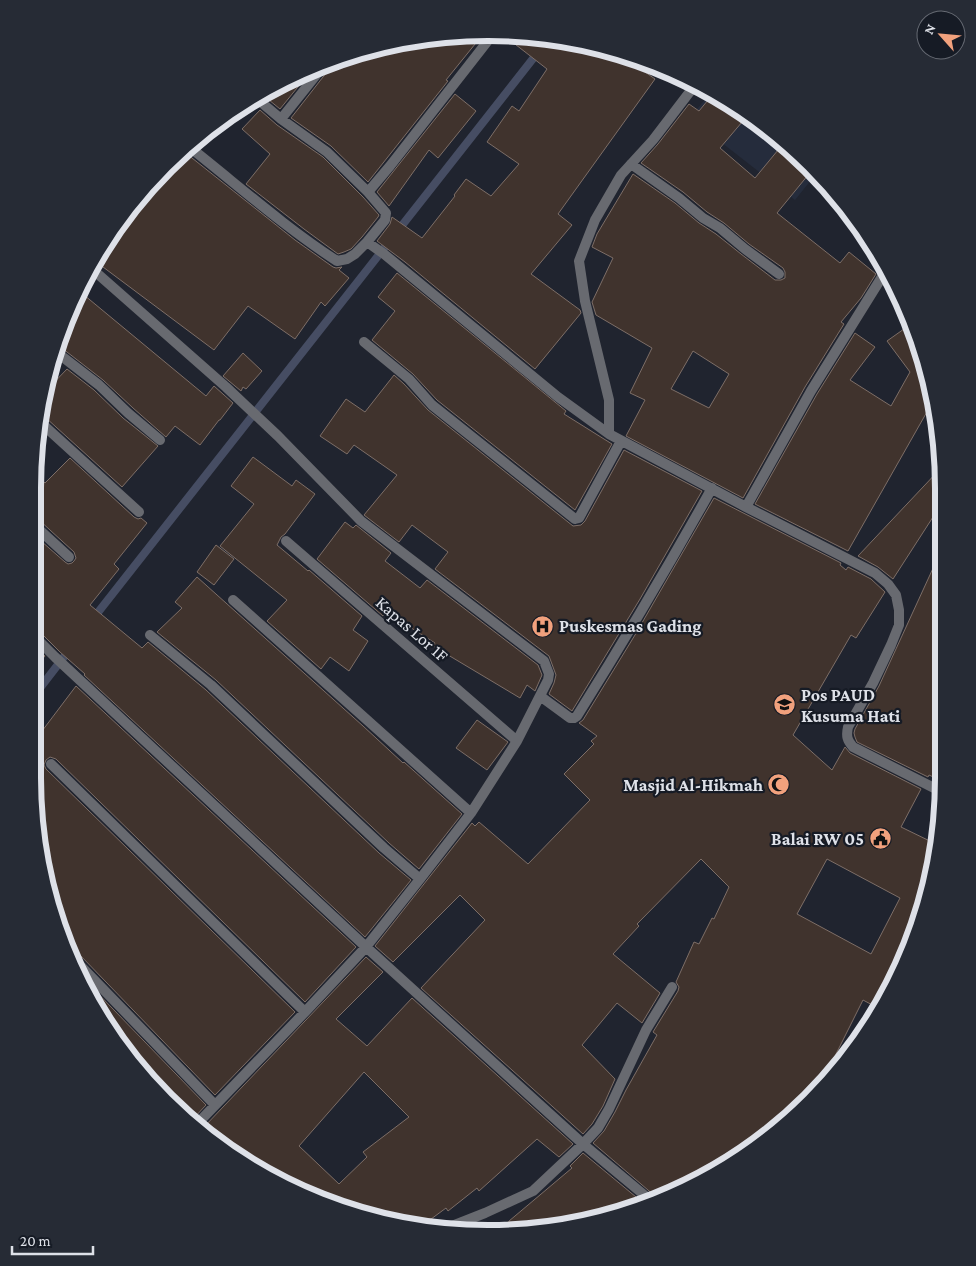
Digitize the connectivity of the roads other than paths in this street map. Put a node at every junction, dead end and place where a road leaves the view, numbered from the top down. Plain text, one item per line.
1 (488, 41) edge
2 (315, 76) edge
3 (691, 90) edge
4 (262, 103) edge
5 (281, 119) junction
6 (194, 151) edge
7 (631, 164) junction
8 (368, 192) junction
9 (369, 243) junction
10 (97, 273) edge
11 (779, 274) dead end
12 (882, 277) edge
13 (364, 342) dead end
14 (61, 356) edge
15 (46, 427) edge
16 (609, 434) junction
17 (160, 440) dead end
18 (621, 441) junction
19 (712, 488) junction
20 (746, 507) junction
21 (139, 512) dead end
22 (41, 531) edge
23 (286, 541) dead end
24 (69, 557) dead end
25 (233, 600) dead end
26 (150, 635) dead end
27 (41, 643) edge
28 (540, 696) junction
29 (517, 741) junction
30 (51, 764) dead end
31 (935, 788) edge
32 (472, 813) junction
33 (420, 880) junction
34 (366, 947) junction
35 (84, 969) edge
36 (672, 987) dead end
37 (305, 1012) junction
38 (215, 1105) junction
39 (201, 1120) edge
40 (583, 1144) junction
41 (646, 1196) edge
42 (458, 1224) edge

1 - 8 street
2 - 5 street
3 - 7 street
4 - 5 street
5 - 8 street
6 - 9 street
7 - 11 street
7 - 16 street
8 - 9 street
9 - 16 street
10 - 28 street
12 - 20 street
13 - 18 street
14 - 17 street
15 - 21 street
16 - 18 street
18 - 19 street
19 - 20 street
19 - 28 street
20 - 31 street
22 - 24 street
23 - 29 street, Kapas Lor 1F
25 - 32 street
26 - 33 street
27 - 34 street
28 - 29 street
29 - 32 street
30 - 37 street
32 - 33 street
33 - 34 street
34 - 37 street
34 - 40 street
35 - 38 street
36 - 40 street
37 - 38 street
38 - 39 street
40 - 41 street
40 - 42 street

